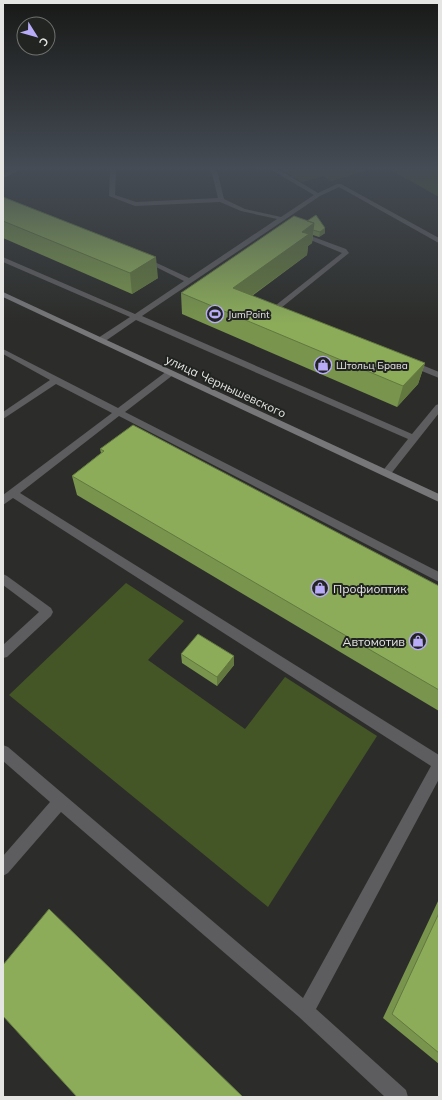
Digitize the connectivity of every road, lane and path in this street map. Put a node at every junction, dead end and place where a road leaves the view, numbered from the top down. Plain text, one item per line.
1 (275, 220) edge
2 (284, 220) edge
3 (402, 220) edge
4 (279, 224) junction
5 (293, 231) edge
6 (439, 241) edge
7 (135, 256) edge
8 (3, 259) edge
9 (188, 281) junction
10 (3, 294) edge
11 (289, 315) edge
12 (134, 318) junction
13 (100, 340) junction
14 (3, 351) edge
15 (403, 361) edge
16 (170, 373) junction
17 (439, 375) edge
18 (56, 380) junction
19 (439, 407) edge
20 (119, 413) junction
21 (3, 416) edge
22 (414, 438) junction
23 (386, 473) junction
24 (13, 493) junction
25 (439, 498) edge
26 (3, 501) edge
27 (439, 577) edge
28 (3, 580) edge
29 (3, 653) edge
30 (3, 752) edge
31 (439, 764) edge
32 (61, 801) junction
33 (3, 868) edge
34 (305, 1011) junction
35 (399, 1097) edge

1 - 4 lane
2 - 4 lane
3 - 6 lane
4 - 9 lane
5 - 11 lane
7 - 9 lane
8 - 12 lane
9 - 12 lane
10 - 13 main road, улица Чернышевского
12 - 13 lane
12 - 22 lane
13 - 16 main road, улица Чернышевского
14 - 18 lane
15 - 17 lane
16 - 20 lane
16 - 23 main road, улица Чернышевского
18 - 20 lane
18 - 21 lane
19 - 22 lane
20 - 24 lane
20 - 27 lane
22 - 23 lane
23 - 25 main road, улица Чернышевского
24 - 26 lane
24 - 31 lane
28 - 29 lane
30 - 32 lane
31 - 34 lane
32 - 33 lane
32 - 34 lane
34 - 35 lane

